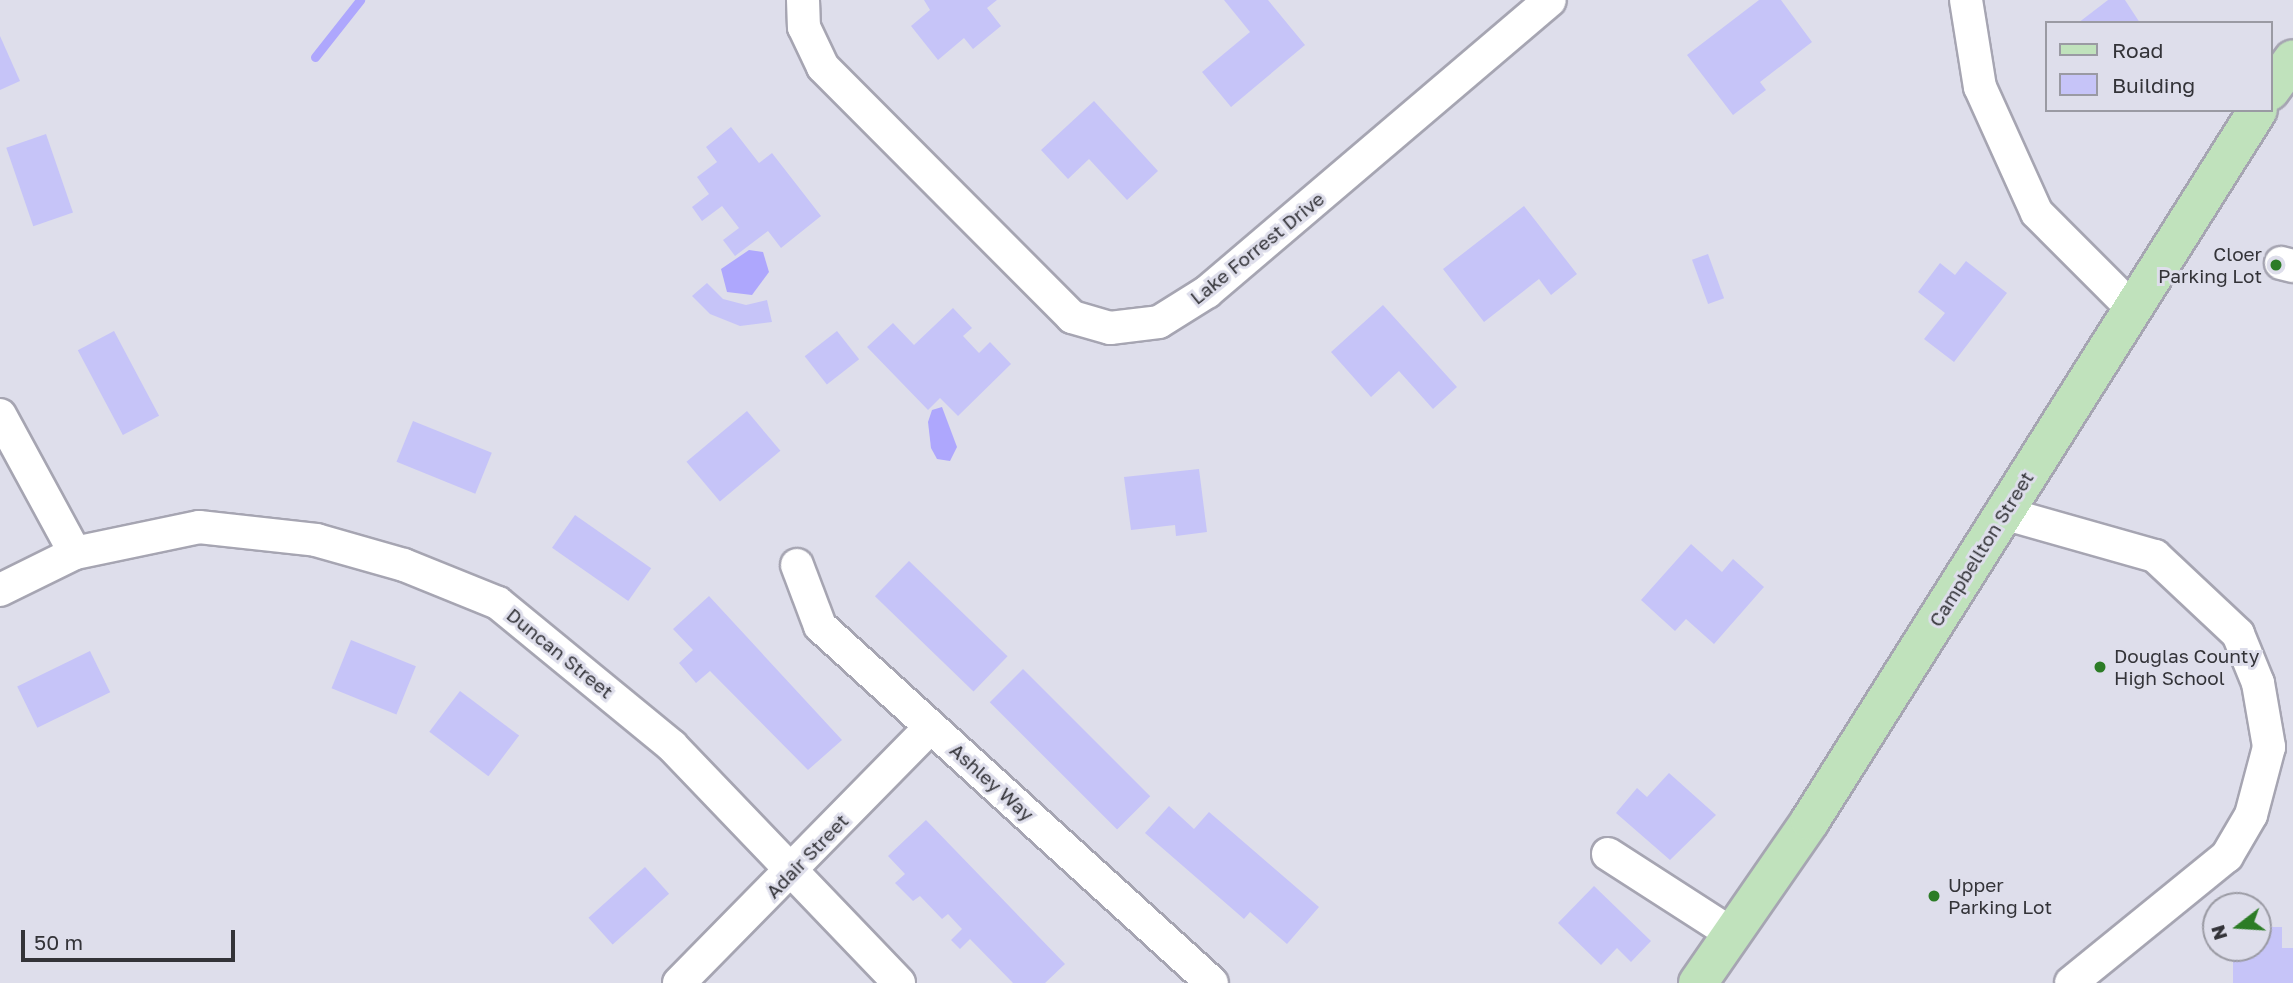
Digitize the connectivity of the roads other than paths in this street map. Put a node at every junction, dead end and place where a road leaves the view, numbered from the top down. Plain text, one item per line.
1 (803, 0) edge
2 (1550, 0) edge
3 (1966, 0) edge
4 (2293, 59) edge
5 (2272, 88) edge
6 (2257, 112) edge
7 (2132, 308) junction
8 (0, 415) edge
9 (2003, 513) junction
10 (75, 553) junction
11 (797, 565) dead end
12 (0, 590) edge
13 (931, 727) junction
14 (1608, 854) dead end
15 (791, 873) junction
16 (1732, 934) junction
17 (679, 983) edge
18 (899, 983) edge
19 (1212, 983) edge
20 (1698, 983) edge
21 (2071, 983) edge

1 - 2 street, Lake Forrest Drive
3 - 7 street
4 - 5 main road
6 - 7 main road, Campbellton Street
7 - 9 main road, Campbellton Street
8 - 10 street
9 - 16 main road, Campbellton Street
9 - 21 street
10 - 12 street, Duncan Street
10 - 15 street, Duncan Street
11 - 13 street, Ashley Way
13 - 15 street, Adair Street
13 - 19 street, Ashley Way
14 - 16 street
15 - 17 street, Adair Street
15 - 18 street, Duncan Street
16 - 20 main road, Campbellton Street

